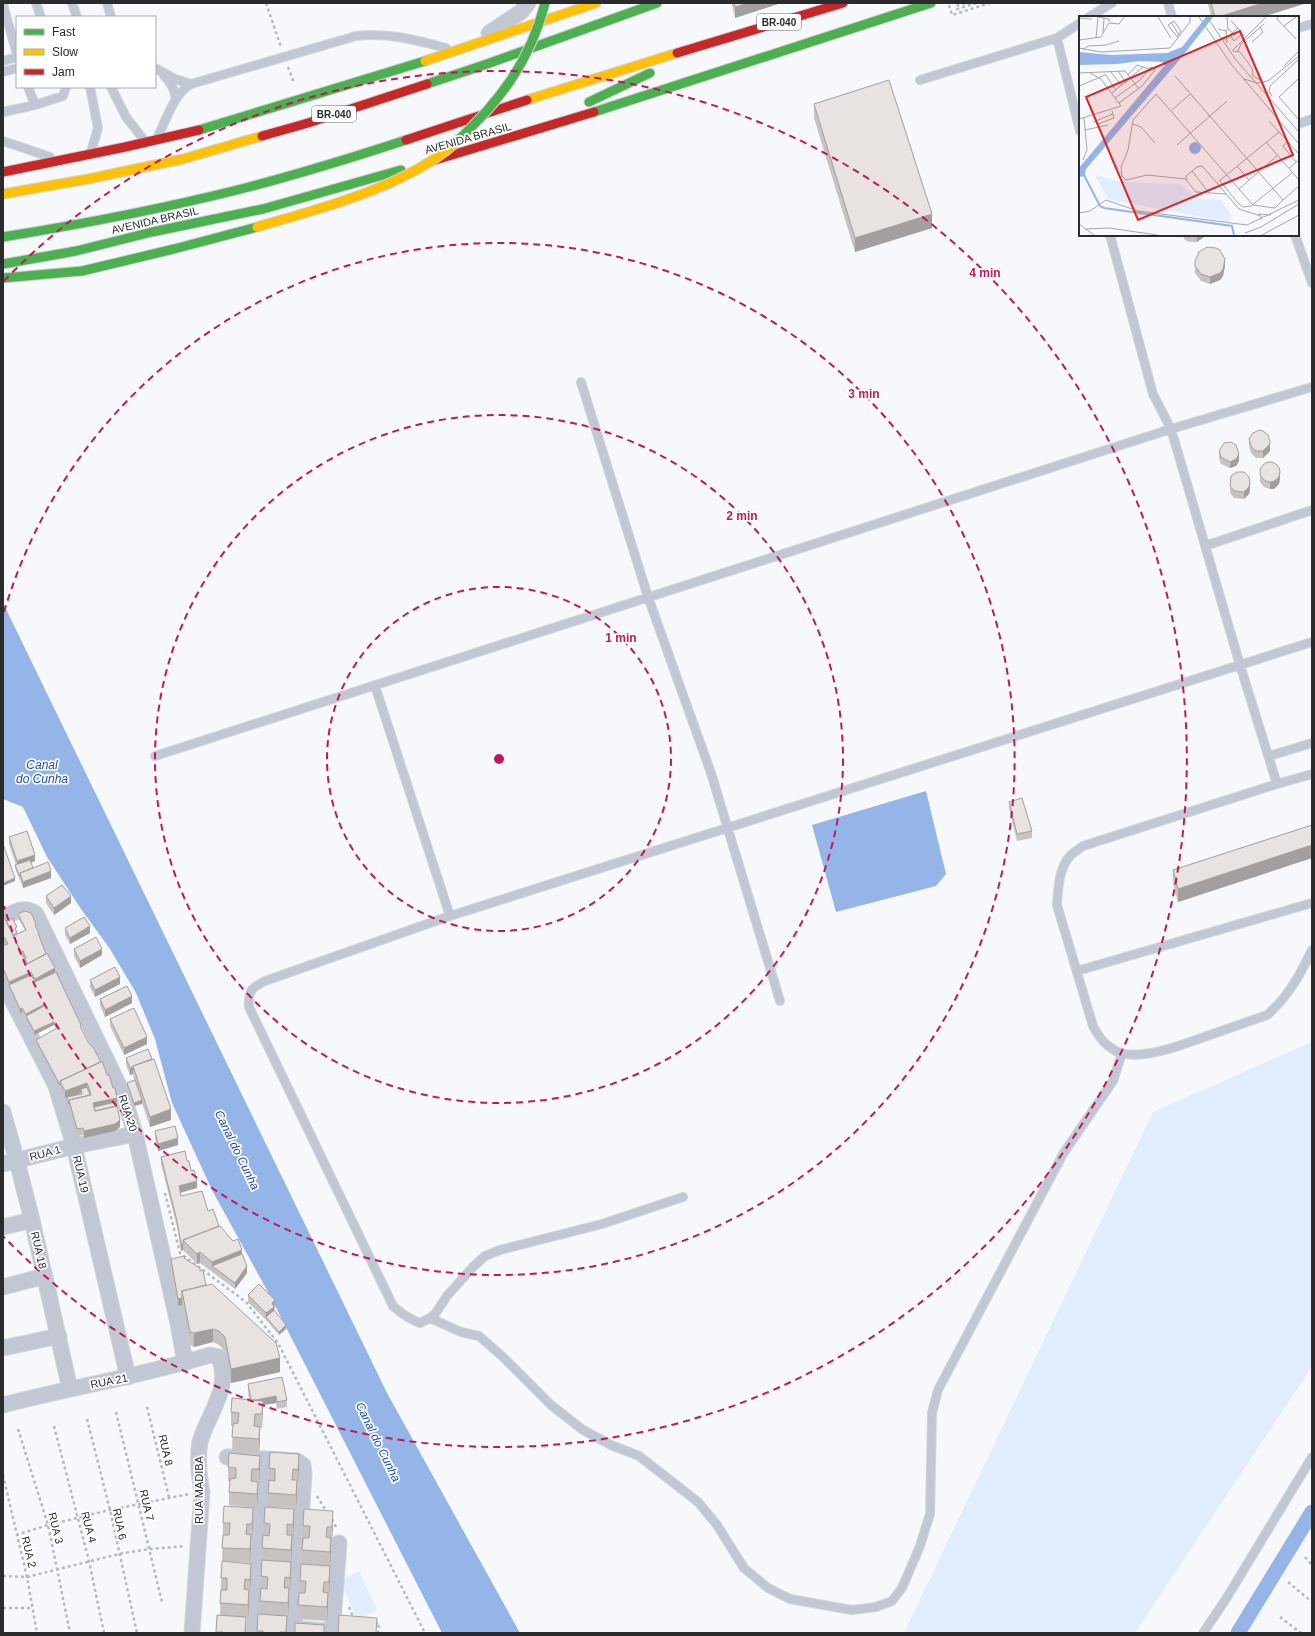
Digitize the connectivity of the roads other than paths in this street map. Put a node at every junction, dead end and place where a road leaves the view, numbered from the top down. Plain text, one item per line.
1 (36, 3) edge
2 (72, 3) edge
3 (107, 3) edge
4 (528, 3) edge
5 (545, 3) edge
6 (596, 3) edge
7 (657, 3) edge
8 (843, 3) edge
9 (931, 3) edge
10 (1112, 3) edge
11 (1168, 3) edge
12 (3, 4) edge
13 (41, 16) edge
14 (77, 16) edge
15 (112, 16) edge
16 (1091, 16) edge
17 (1172, 16) edge
18 (1079, 24) edge
19 (1312, 24) edge
20 (1299, 28) edge
21 (1057, 38) junction
22 (714, 42) junction
23 (456, 51) junction
24 (16, 52) edge
25 (16, 56) edge
26 (3, 61) edge
27 (16, 68) edge
28 (156, 69) edge
29 (156, 69) edge
30 (3, 72) edge
31 (920, 80) dead end
32 (191, 84) junction
33 (28, 88) edge
34 (66, 88) edge
35 (90, 88) edge
36 (111, 88) edge
37 (176, 99) junction
38 (35, 105) junction
39 (3, 112) edge
40 (1312, 119) edge
41 (1299, 124) edge
42 (1079, 127) edge
43 (519, 135) junction
44 (156, 140) junction
45 (3, 141) edge
46 (146, 142) junction
47 (90, 154) junction
48 (63, 160) junction
49 (3, 172) edge
50 (3, 194) edge
51 (1110, 236) edge
52 (1295, 236) edge
53 (3, 237) edge
54 (3, 264) edge
55 (3, 278) edge
56 (1312, 283) edge
57 (581, 382) dead end
58 (1312, 388) edge
59 (1171, 429) junction
60 (1312, 510) edge
61 (1205, 546) junction
62 (648, 597) junction
63 (1312, 642) edge
64 (1240, 665) junction
65 (374, 686) junction
66 (1312, 743) edge
67 (155, 756) dead end
68 (1268, 756) junction
69 (1312, 774) edge
70 (1277, 784) junction
71 (728, 828) junction
72 (1312, 903) edge
73 (450, 916) junction
74 (3, 919) edge
75 (1312, 950) edge
76 (1077, 971) junction
77 (3, 982) edge
78 (780, 1001) dead end
79 (1122, 1053) junction
80 (3, 1112) edge
81 (135, 1134) junction
82 (74, 1146) junction
83 (10, 1162) edge
84 (683, 1197) dead end
85 (32, 1220) junction
86 (3, 1227) edge
87 (45, 1276) junction
88 (3, 1287) edge
89 (430, 1318) junction
90 (59, 1336) junction
91 (3, 1348) edge
92 (215, 1355) joint
93 (185, 1363) junction
94 (128, 1377) junction
95 (70, 1389) junction
96 (3, 1405) edge
97 (227, 1457) edge
98 (1312, 1457) edge
99 (264, 1459) junction
100 (339, 1543) road end
101 (278, 1569) junction
102 (337, 1575) junction
103 (237, 1624) edge
104 (254, 1628) edge
105 (294, 1628) junction
106 (334, 1632) edge
107 (192, 1633) edge
108 (1203, 1633) edge

1 - 13 lane
2 - 14 lane
3 - 15 lane
4 - 23 street
5 - 55 highway, bridge
6 - 23 highway
7 - 50 highway, BR-040
8 - 22 highway, AVENIDA BRASIL / BR-040
9 - 43 highway, AVENIDA BRASIL
10 - 16 lane
11 - 17 lane
12 - 24 lane
18 - 21 lane
19 - 20 lane
21 - 31 lane
21 - 42 lane
22 - 43 highway
22 - 53 highway, AVENIDA BRASIL / BR-040
23 - 32 lane
23 - 44 highway
25 - 26 lane
27 - 30 lane
28 - 32 lane
29 - 37 lane
32 - 37 lane
33 - 38 lane
34 - 38 lane
35 - 47 lane
36 - 46 lane
37 - 44 lane
38 - 39 lane
40 - 41 lane
43 - 54 highway, AVENIDA BRASIL
44 - 46 highway
45 - 48 lane
46 - 47 highway
47 - 48 highway
48 - 49 highway
51 - 59 lane
52 - 56 lane
57 - 62 lane
58 - 59 lane
59 - 61 lane
59 - 62 lane
60 - 61 lane
61 - 64 lane
62 - 65 lane
62 - 71 lane
63 - 64 lane
64 - 68 lane
64 - 71 lane
65 - 67 lane
65 - 73 lane
66 - 68 lane
68 - 70 lane
69 - 70 lane
70 - 76 lane
71 - 73 lane
71 - 78 lane
72 - 76 lane
73 - 89 lane
74 - 81 street, RUA 20
75 - 79 lane
76 - 79 lane
77 - 82 street, RUA 19
79 - 89 lane
80 - 83 street, RUA 18
81 - 82 street, RUA 1
81 - 93 street, RUA 20
82 - 83 street, RUA 1
82 - 94 street, RUA 19
83 - 85 street, RUA 18
84 - 89 lane
85 - 86 street
85 - 87 street, RUA 18
87 - 88 street
87 - 90 street, RUA 18
90 - 91 street
90 - 95 street, RUA 18
92 - 93 street, RUA 21
92 - 107 street, RUA MADIBA
93 - 94 street, RUA 21
94 - 95 street, RUA 21
95 - 96 street, RUA 21
97 - 99 street
98 - 108 lane
99 - 101 street
99 - 101 street
100 - 102 street
101 - 102 street
101 - 104 street
101 - 105 street
102 - 106 street
103 - 104 street
104 - 105 street
105 - 106 street

